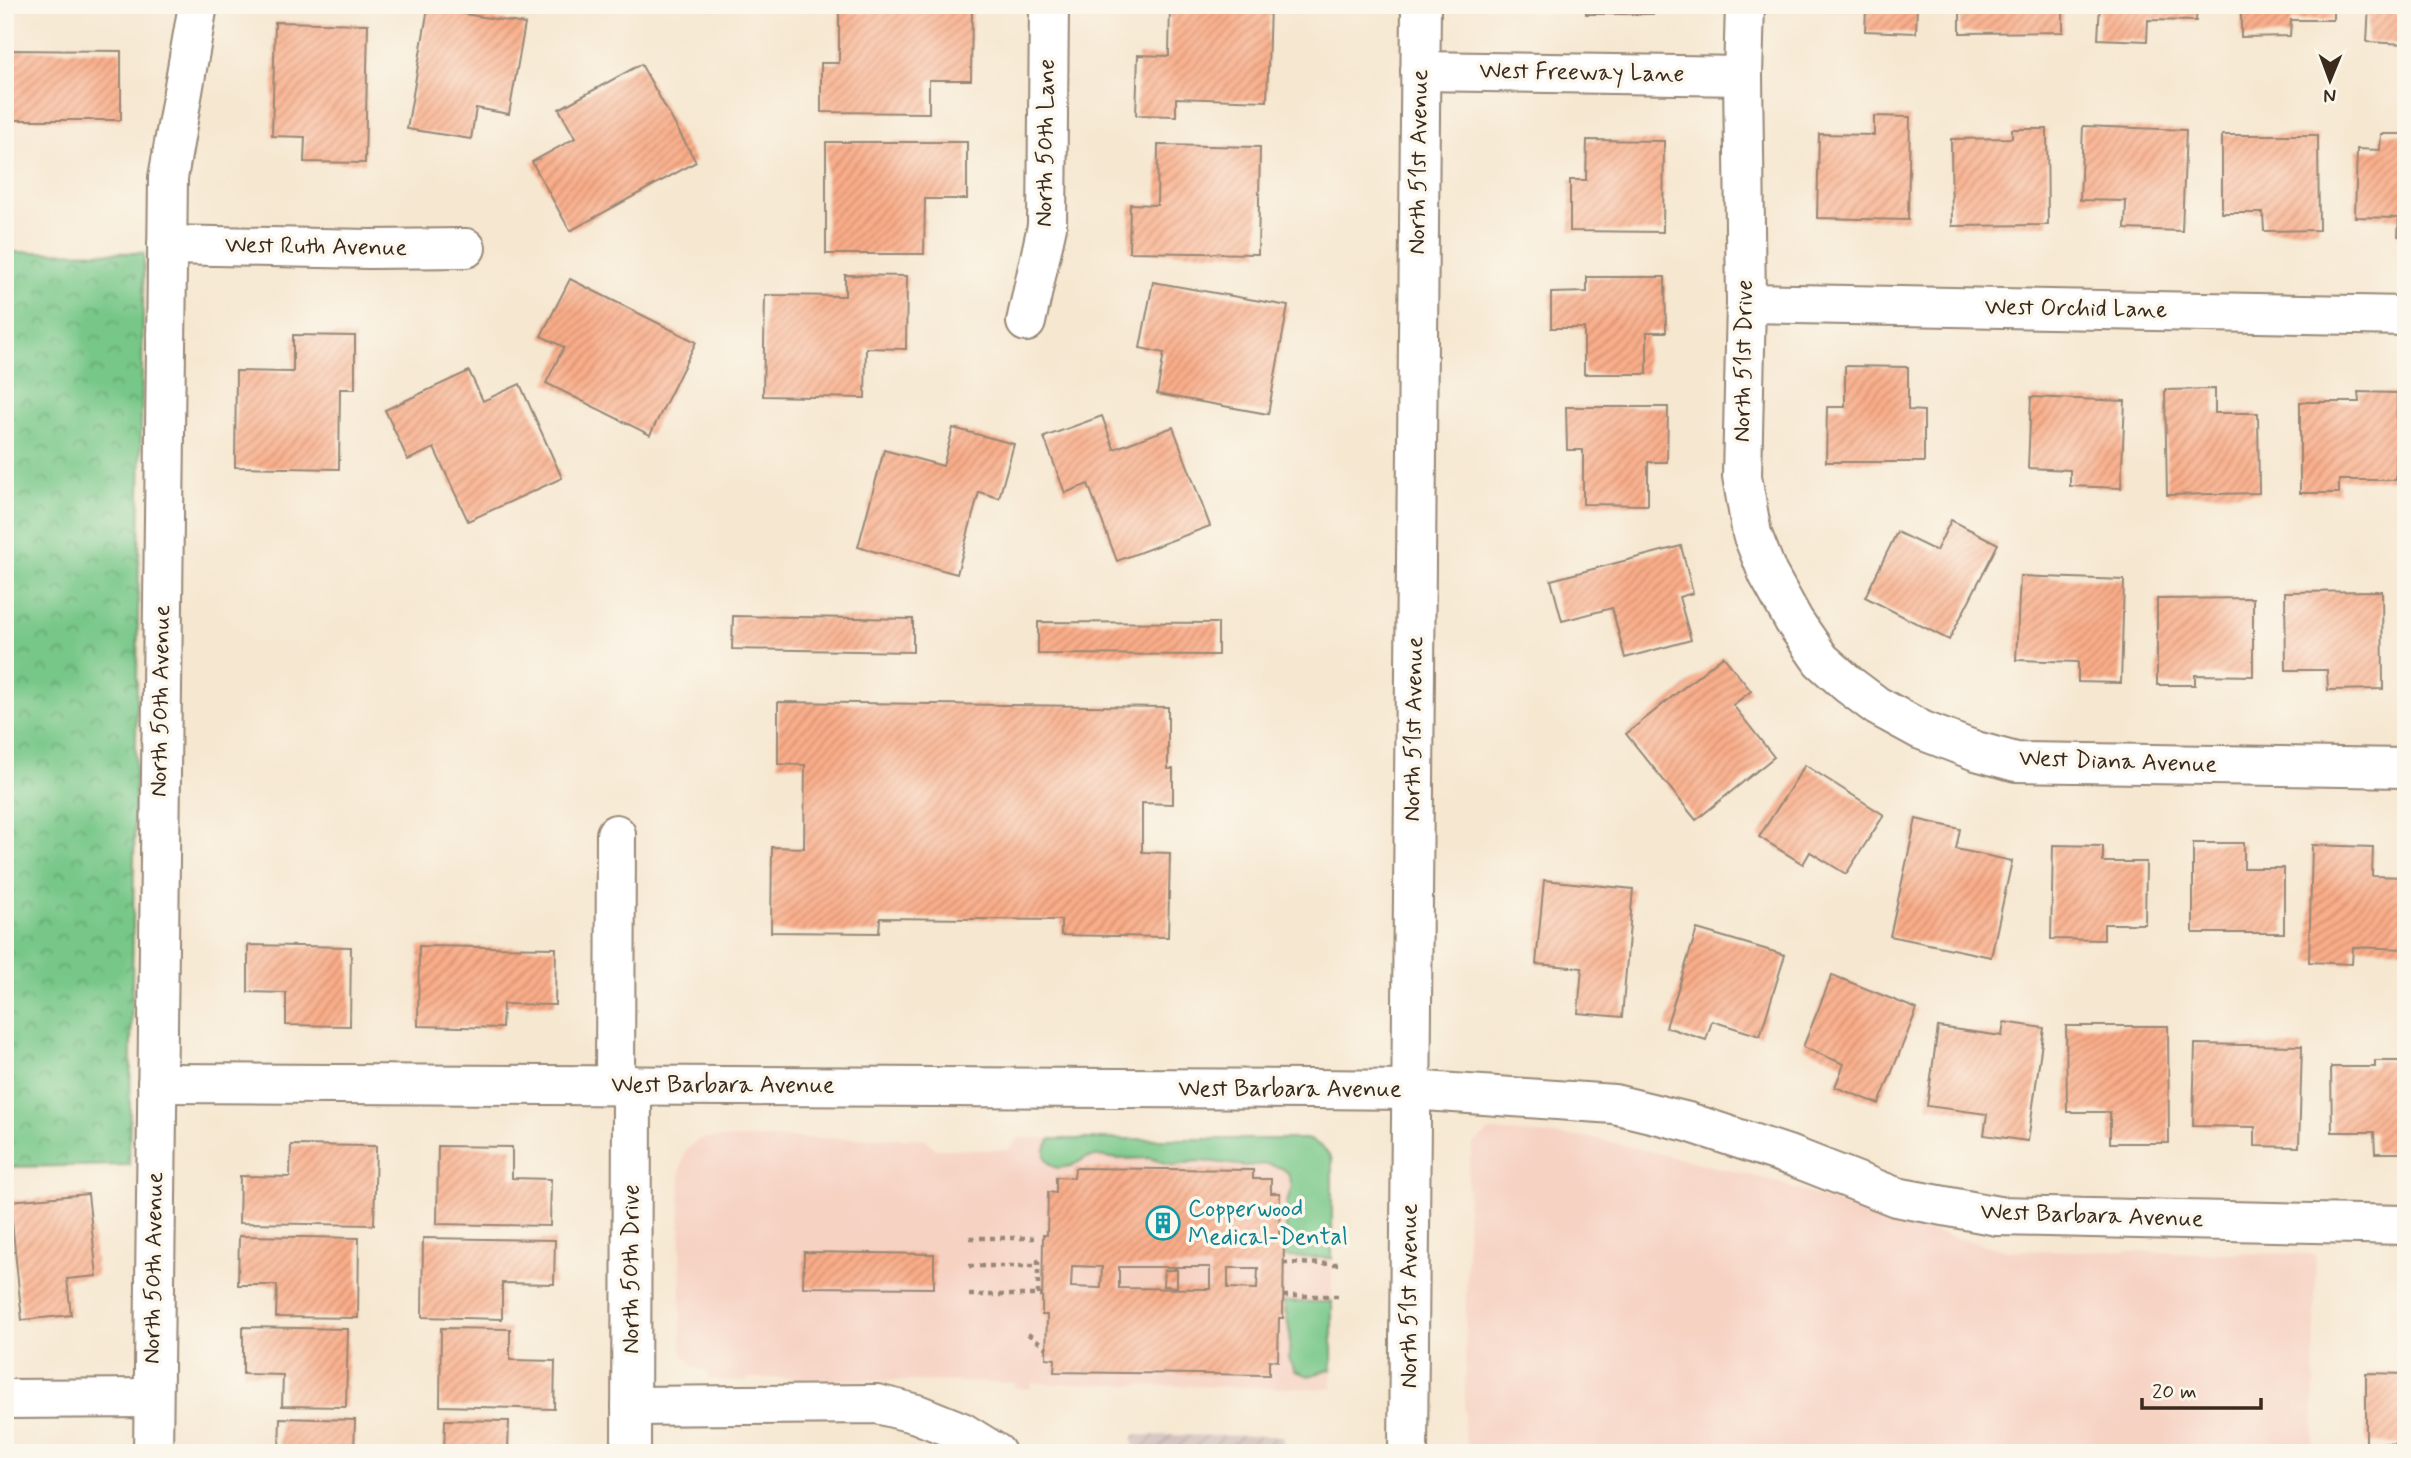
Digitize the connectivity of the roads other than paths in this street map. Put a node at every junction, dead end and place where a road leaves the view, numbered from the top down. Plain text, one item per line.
1 (198, 5) edge
2 (1049, 5) edge
3 (1421, 5) edge
4 (1745, 5) edge
5 (1420, 71) junction
6 (1743, 76) junction
7 (167, 245) junction
8 (466, 248) dead end
9 (1746, 303) junction
10 (2406, 316) edge
11 (1026, 322) dead end
12 (1849, 685) joint
13 (2406, 768) edge
14 (616, 834) dead end
15 (157, 1083) junction
16 (624, 1084) junction
17 (1410, 1090) junction
18 (2406, 1225) edge
19 (153, 1398) junction
20 (5, 1399) edge
21 (631, 1406) junction
22 (153, 1453) edge
23 (631, 1453) edge
24 (996, 1453) edge
25 (1408, 1453) edge

1 - 7 street, North 50th Avenue
2 - 11 street, North 50th Lane
3 - 5 street, North 51st Avenue
4 - 6 street, North 51st Drive
5 - 6 street, West Freeway Lane
5 - 17 street, North 51st Avenue
6 - 9 street, North 51st Drive
7 - 8 street, West Ruth Avenue
7 - 15 street, North 50th Avenue
9 - 10 street, West Orchid Lane
9 - 12 street, North 51st Drive
12 - 13 street, West Diana Avenue
14 - 16 street, North 50th Drive
15 - 16 street, West Barbara Avenue
15 - 19 street, North 50th Avenue
16 - 17 street, West Barbara Avenue
16 - 21 street, North 50th Drive
17 - 18 street, West Barbara Avenue
17 - 25 street, North 51st Avenue
19 - 20 street
19 - 22 street, North 50th Avenue
21 - 23 street, North 50th Drive
21 - 24 street

